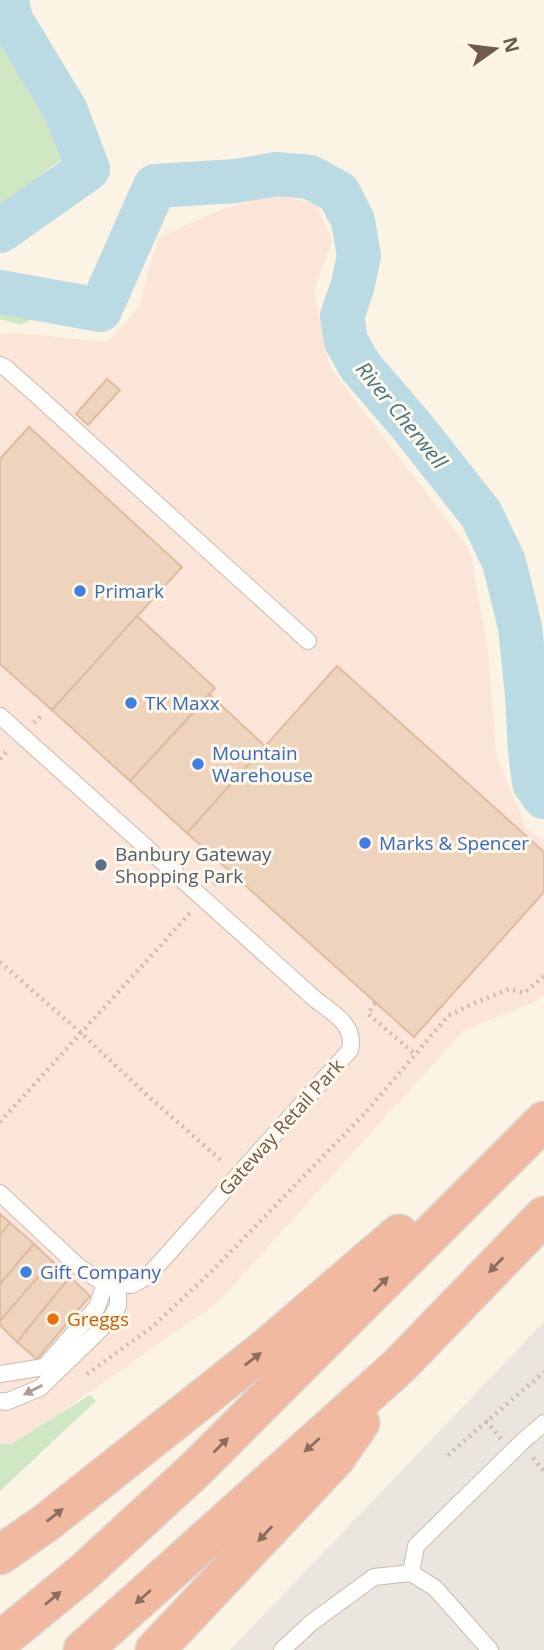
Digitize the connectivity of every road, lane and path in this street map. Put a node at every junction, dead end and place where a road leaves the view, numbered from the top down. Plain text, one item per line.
1 (0, 365) edge
2 (308, 640) dead end
3 (0, 716) edge
4 (226, 870) dead end
5 (204, 899) junction
6 (0, 962) edge
7 (544, 976) edge
8 (375, 1003) dead end
9 (81, 1033) junction
10 (416, 1055) junction
11 (544, 1108) edge
12 (544, 1121) edge
13 (0, 1122) edge
14 (237, 1175) junction
15 (0, 1193) edge
16 (544, 1216) edge
17 (111, 1285) junction
18 (399, 1366) junction
19 (544, 1371) edge
20 (0, 1374) edge
21 (77, 1381) dead end
22 (2, 1402) edge
23 (544, 1423) edge
24 (448, 1455) dead end
25 (0, 1555) edge
26 (411, 1573) junction
27 (0, 1642) edge
28 (83, 1650) edge
29 (155, 1650) edge
30 (282, 1650) edge
31 (490, 1650) edge

1 - 2 lane
3 - 5 lane, Gateway Retail Park
4 - 5 path
5 - 9 path
5 - 14 lane, Gateway Retail Park
6 - 9 path
7 - 10 path
8 - 10 path
9 - 13 path
9 - 14 path
10 - 21 path
25 -> 11 highway
27 -> 12 highway
14 - 17 lane, Gateway Retail Park
15 - 17 lane
16 -> 18 highway
17 - 20 lane
17 -> 22 lane
18 -> 28 highway
18 -> 29 highway
19 - 24 path
23 - 26 lane
26 - 30 lane
26 - 31 lane

